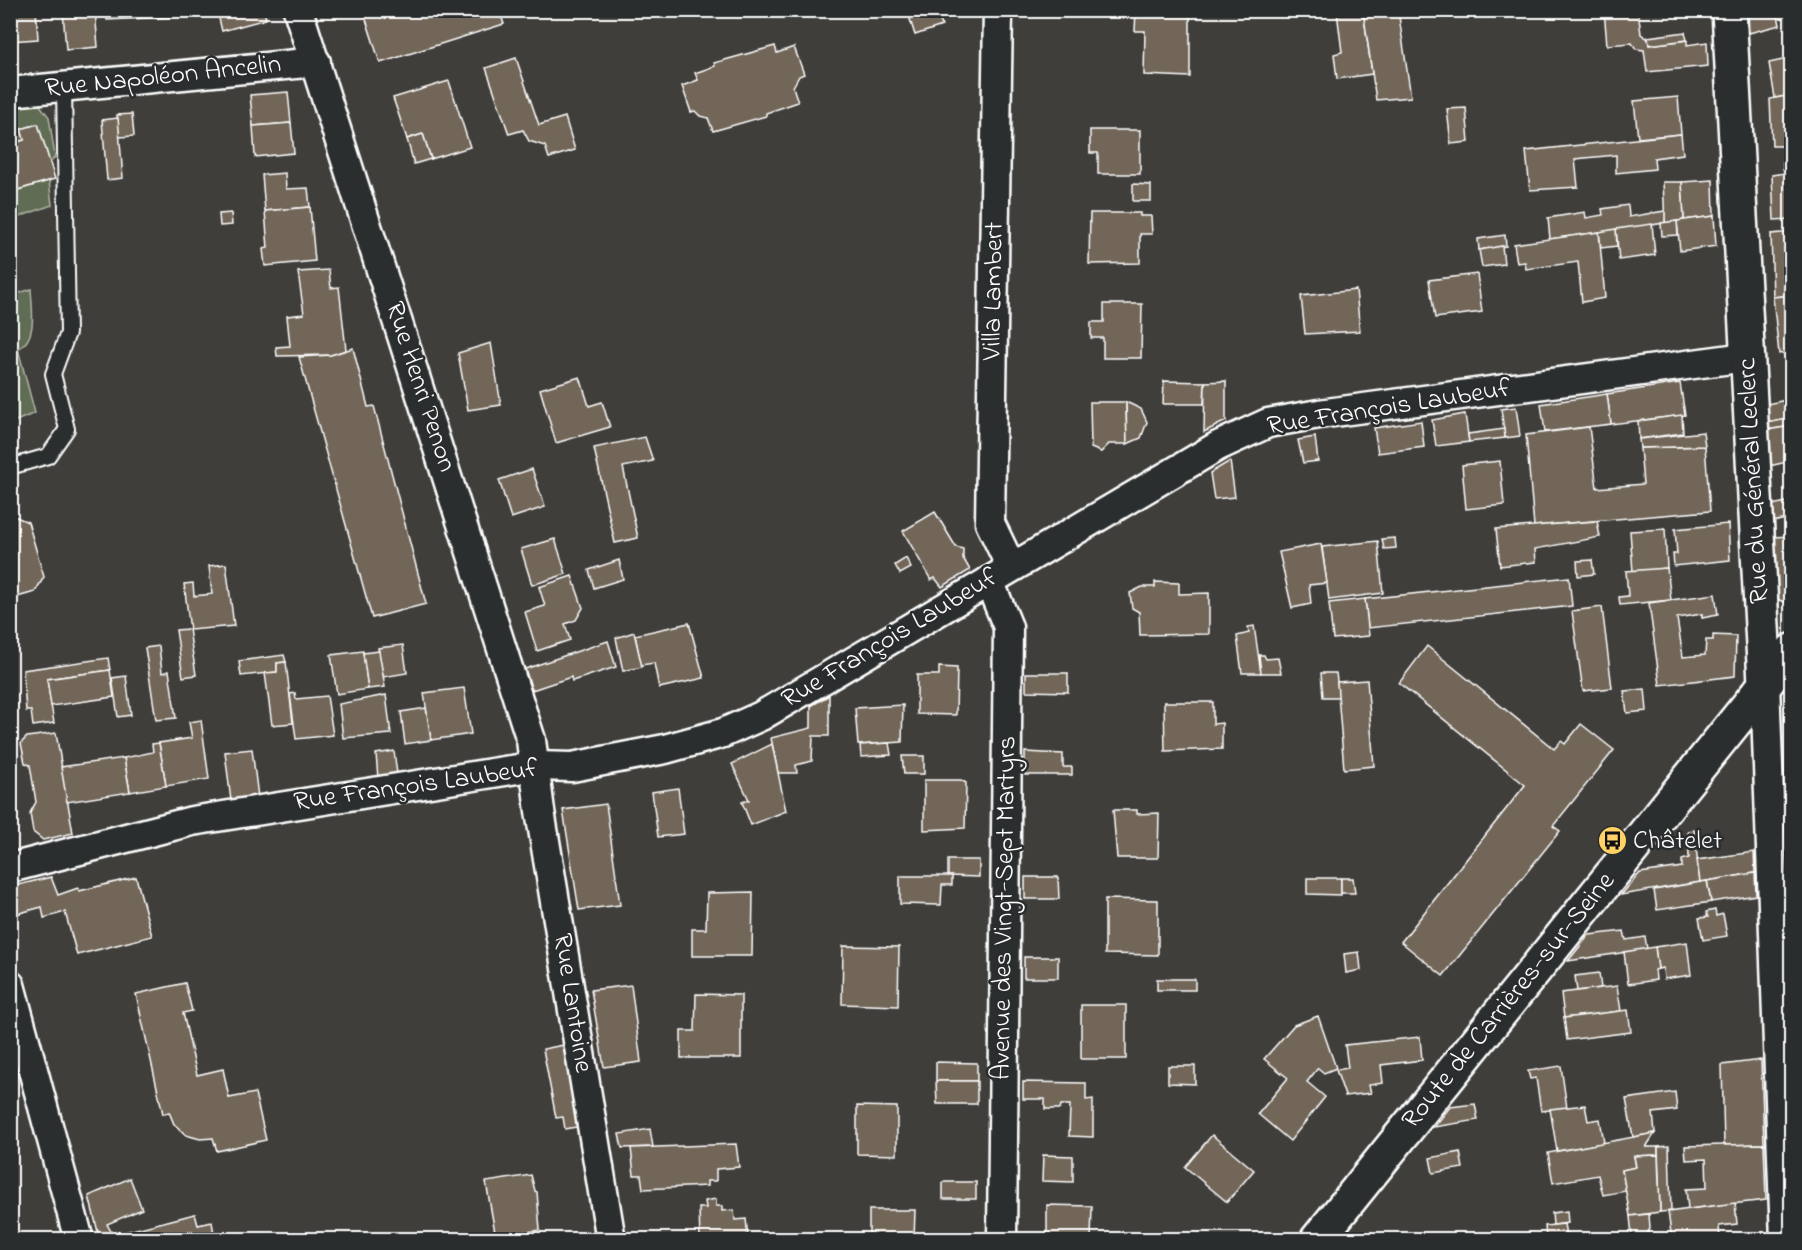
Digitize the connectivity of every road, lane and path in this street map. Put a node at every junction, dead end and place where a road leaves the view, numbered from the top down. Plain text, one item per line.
1 (298, 10) edge
2 (998, 10) edge
3 (1729, 10) edge
4 (316, 62) junction
5 (64, 87) junction
6 (10, 92) edge
7 (10, 207) edge
8 (14, 219) dead end
9 (1746, 357) junction
10 (10, 467) edge
11 (1000, 574) junction
12 (1791, 651) edge
13 (1765, 682) junction
14 (536, 766) junction
15 (10, 868) edge
16 (10, 985) edge
17 (79, 1239) edge
18 (610, 1239) edge
19 (1002, 1239) edge
20 (1317, 1239) edge
21 (1785, 1239) edge

1 - 4 street, Rue Henri Penon
2 - 11 street, Villa Lambert
3 - 9 street, Rue du Général Leclerc
4 - 5 street, Rue Napoléon Ancelin
4 - 14 street, Rue Henri Penon
5 - 6 street, Rue Napoléon Ancelin
5 - 10 lane
7 - 8 path
9 - 11 street, Rue François Laubeuf
9 - 13 street, Rue du Général Leclerc
11 - 14 street, Rue François Laubeuf
11 - 19 street, Avenue des Vingt-Sept Martyrs
12 - 13 street, Route de Carrières-sur-Seine
13 - 20 street, Route de Carrières-sur-Seine
13 - 21 street, Rue du Général Leclerc
14 - 15 street, Rue François Laubeuf
14 - 18 street, Rue Lantoine
16 - 17 street

